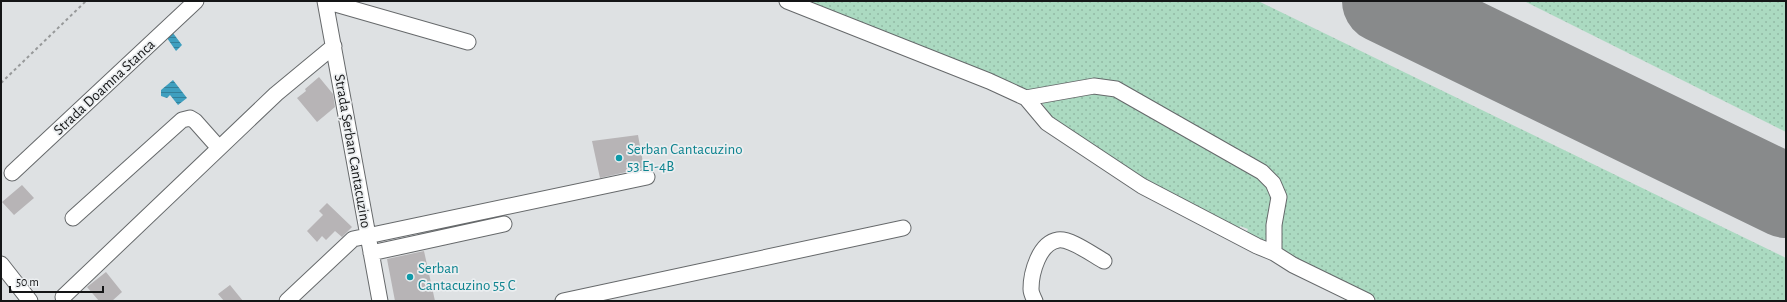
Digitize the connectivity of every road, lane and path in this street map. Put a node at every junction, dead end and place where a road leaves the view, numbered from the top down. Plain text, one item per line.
1 (86, 1) edge
2 (196, 1) edge
3 (325, 1) edge
4 (787, 1) edge
5 (468, 42) dead end
6 (334, 46) junction
7 (1, 83) edge
8 (1026, 98) junction
9 (219, 148) junction
10 (12, 173) dead end
11 (647, 177) dead end
12 (73, 218) dead end
13 (504, 224) dead end
14 (903, 228) dead end
15 (368, 235) junction
16 (371, 253) junction
17 (1274, 253) junction
18 (1104, 261) dead end
19 (1, 264) edge
20 (63, 297) dead end
21 (30, 301) edge
22 (287, 301) edge
23 (380, 301) edge
24 (564, 301) edge
25 (1035, 301) edge
26 (1367, 301) edge

1 - 7 path
2 - 10 street, Strada Doamna Stanca
3 - 5 street
3 - 6 street, Strada Șerban Cantacuzino
4 - 8 street
6 - 9 street
6 - 15 street, Strada Șerban Cantacuzino
8 - 17 street
8 - 17 street
9 - 12 street
9 - 20 street
11 - 15 street
13 - 16 street
14 - 24 street
15 - 16 street, Strada Șerban Cantacuzino
15 - 22 street
16 - 23 street, Strada Șerban Cantacuzino
17 - 26 street
18 - 25 street
19 - 21 street

